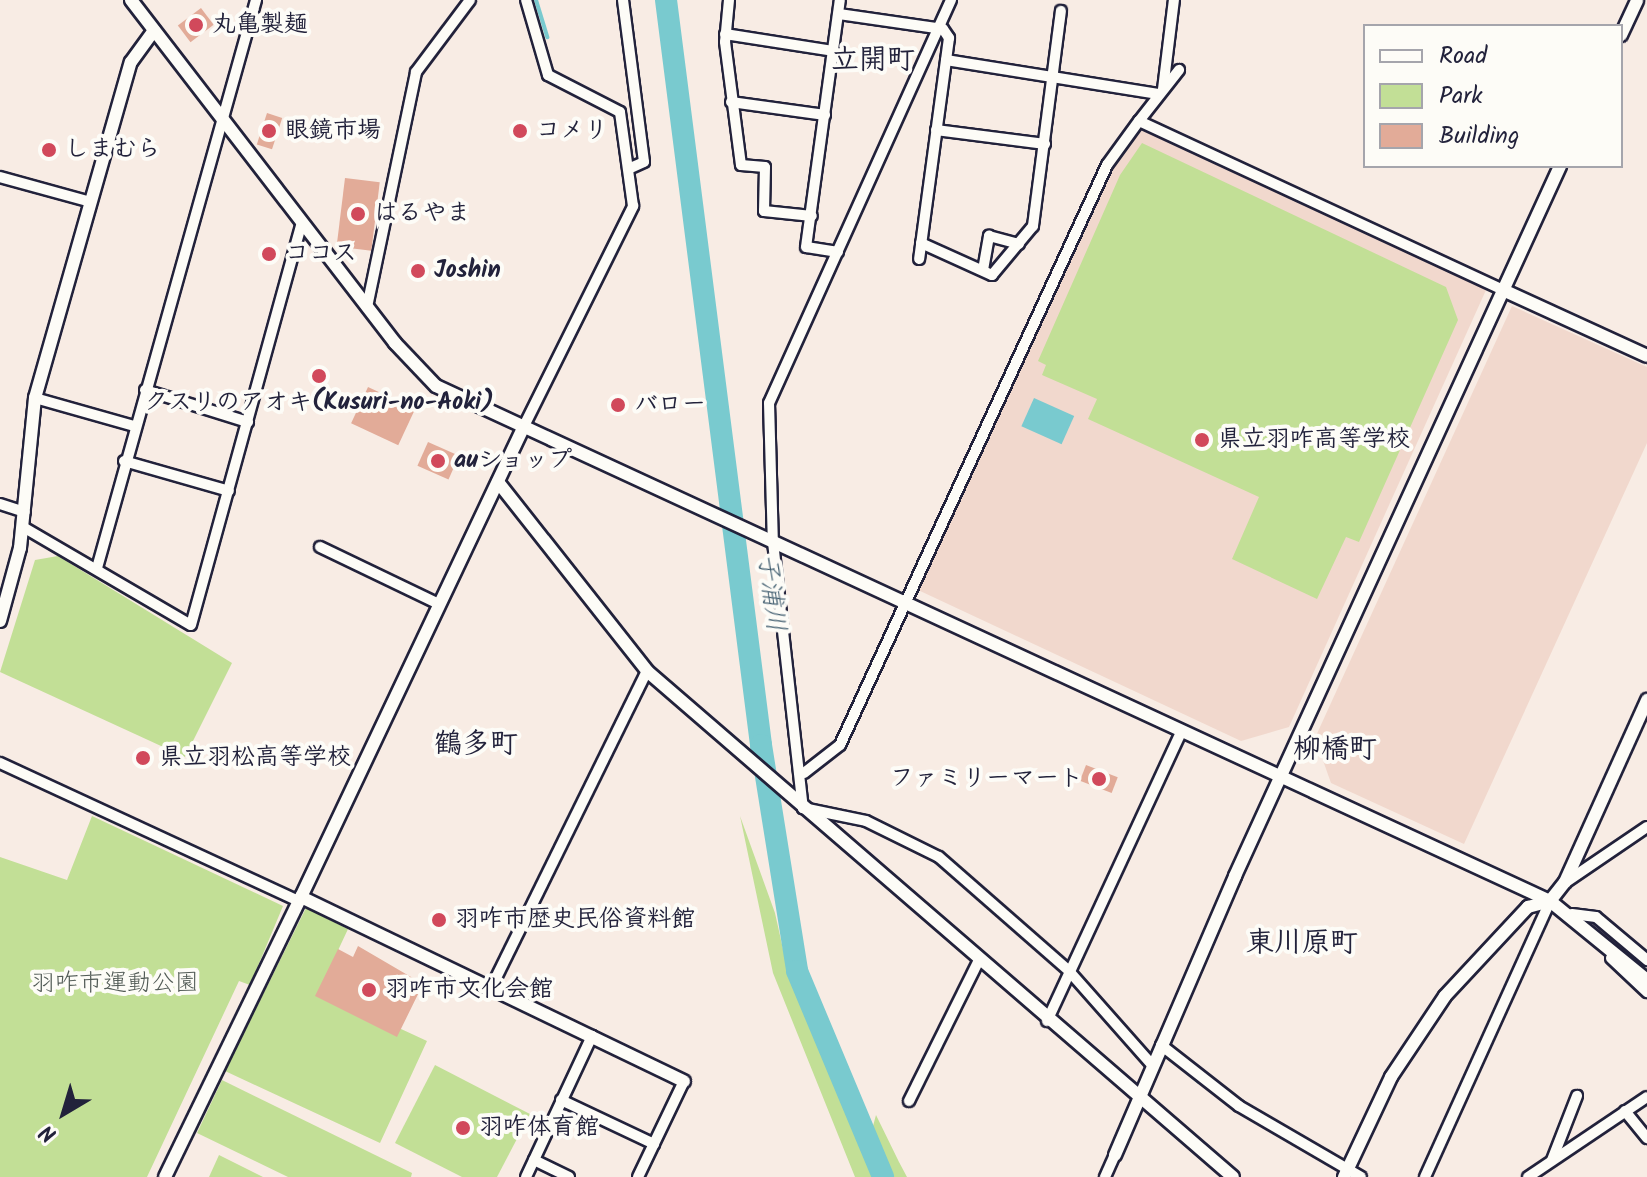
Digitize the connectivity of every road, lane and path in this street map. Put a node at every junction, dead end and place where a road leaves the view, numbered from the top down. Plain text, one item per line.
1 (131, 0) edge
2 (256, 0) edge
3 (470, 0) edge
4 (526, 0) edge
5 (623, 0) edge
6 (729, 0) edge
7 (840, 0) edge
8 (951, 0) edge
9 (1174, 0) edge
10 (1637, 0) edge
11 (1061, 11) dead end
12 (839, 14) junction
13 (943, 29) junction
14 (154, 30) junction
15 (1623, 31) edge
16 (725, 34) junction
17 (833, 51) junction
18 (946, 60) junction
19 (1179, 70) dead end
20 (1054, 77) junction
21 (1161, 92) junction
22 (731, 102) junction
23 (825, 115) junction
24 (222, 117) junction
25 (1139, 121) junction
26 (936, 130) junction
27 (1045, 144) junction
28 (1559, 168) edge
29 (628, 169) junction
30 (0, 177) edge
31 (91, 202) junction
32 (812, 216) junction
33 (302, 223) junction
34 (921, 243) junction
35 (1019, 244) junction
36 (838, 252) junction
37 (919, 259) dead end
38 (983, 270) junction
39 (1503, 290) junction
40 (367, 307) junction
41 (1647, 356) edge
42 (145, 390) junction
43 (35, 398) junction
44 (248, 422) junction
45 (134, 426) junction
46 (524, 426) junction
47 (124, 461) junction
48 (498, 482) junction
49 (229, 491) junction
50 (0, 504) edge
51 (25, 512) junction
52 (23, 527) junction
53 (767, 540) junction
54 (320, 547) dead end
55 (97, 568) junction
56 (903, 602) junction
57 (439, 604) junction
58 (0, 621) edge
59 (647, 671) junction
60 (1647, 700) edge
61 (1642, 722) edge
62 (1181, 732) junction
63 (0, 763) edge
64 (804, 773) junction
65 (1280, 776) junction
66 (803, 808) junction
67 (1647, 827) edge
68 (1565, 882) junction
69 (300, 899) junction
70 (1550, 901) junction
71 (1572, 914) junction
72 (1647, 960) edge
73 (978, 962) junction
74 (1069, 971) junction
75 (1647, 980) edge
76 (491, 988) junction
77 (1647, 992) edge
78 (1047, 1021) junction
79 (592, 1036) junction
80 (1161, 1045) junction
81 (1153, 1066) junction
82 (684, 1081) joint
83 (1577, 1096) dead end
84 (1647, 1097) edge
85 (1139, 1098) junction
86 (561, 1100) junction
87 (909, 1101) dead end
88 (1625, 1111) junction
89 (1647, 1138) edge
90 (654, 1144) junction
91 (1115, 1155) joint
92 (534, 1160) junction
93 (1552, 1160) junction
94 (1346, 1173) edge
95 (165, 1177) edge
96 (526, 1177) edge
97 (569, 1177) edge
98 (638, 1177) edge
99 (1105, 1177) edge
100 (1233, 1177) edge
101 (1361, 1177) edge
102 (1425, 1177) edge
103 (1528, 1177) edge

1 - 14 street
2 - 24 street
3 - 40 street
4 - 29 street
5 - 29 street
6 - 16 street
7 - 12 street
8 - 13 street
9 - 21 street
10 - 15 street
11 - 20 street
12 - 13 street
12 - 17 street
13 - 18 street
13 - 36 street
14 - 24 street
14 - 31 street
16 - 17 street
16 - 22 street
17 - 23 street
18 - 20 street
18 - 26 street
19 - 21 street
20 - 21 street
20 - 27 street
21 - 25 street
22 - 23 street
22 - 32 street
23 - 32 street
24 - 33 street
24 - 42 street
25 - 39 street
25 - 56 street
26 - 27 street
26 - 34 street
27 - 35 street
28 - 39 street
29 - 46 street
30 - 31 street
31 - 43 street
32 - 36 street
33 - 40 street
33 - 44 street
34 - 37 street
34 - 38 street
35 - 38 street
35 - 38 street
36 - 53 street
39 - 41 street
39 - 65 street
40 - 46 street
42 - 44 street
42 - 45 street
43 - 45 street
43 - 51 street
44 - 49 street
45 - 47 street
46 - 48 street
46 - 53 street
47 - 49 street
47 - 55 street
48 - 57 street
48 - 59 street
49 - 55 street
50 - 51 street
51 - 52 street
52 - 55 street
52 - 58 street
53 - 56 street
53 - 64 street
54 - 57 street
56 - 62 street
56 - 64 street
57 - 69 street
59 - 66 street
59 - 76 street
60 - 61 street
61 - 68 street
62 - 65 street
62 - 74 street
63 - 69 street
64 - 66 street
65 - 70 street
65 - 80 street
66 - 73 street
66 - 74 street
67 - 68 street
68 - 70 street
69 - 76 street
69 - 95 street
70 - 71 street
70 - 94 street
70 - 102 street
71 - 72 street
71 - 75 street
71 - 77 street
73 - 78 street
73 - 87 street
74 - 78 street
74 - 81 street
76 - 79 street
78 - 85 street
79 - 82 street
79 - 86 street
80 - 81 street
80 - 94 street
81 - 85 street
82 - 90 street
83 - 93 street
84 - 88 street
85 - 91 street
85 - 100 street
86 - 90 street
86 - 92 street
88 - 89 street
88 - 93 street
90 - 98 street
91 - 99 street
92 - 96 street
92 - 97 street
93 - 103 street
94 - 101 street

